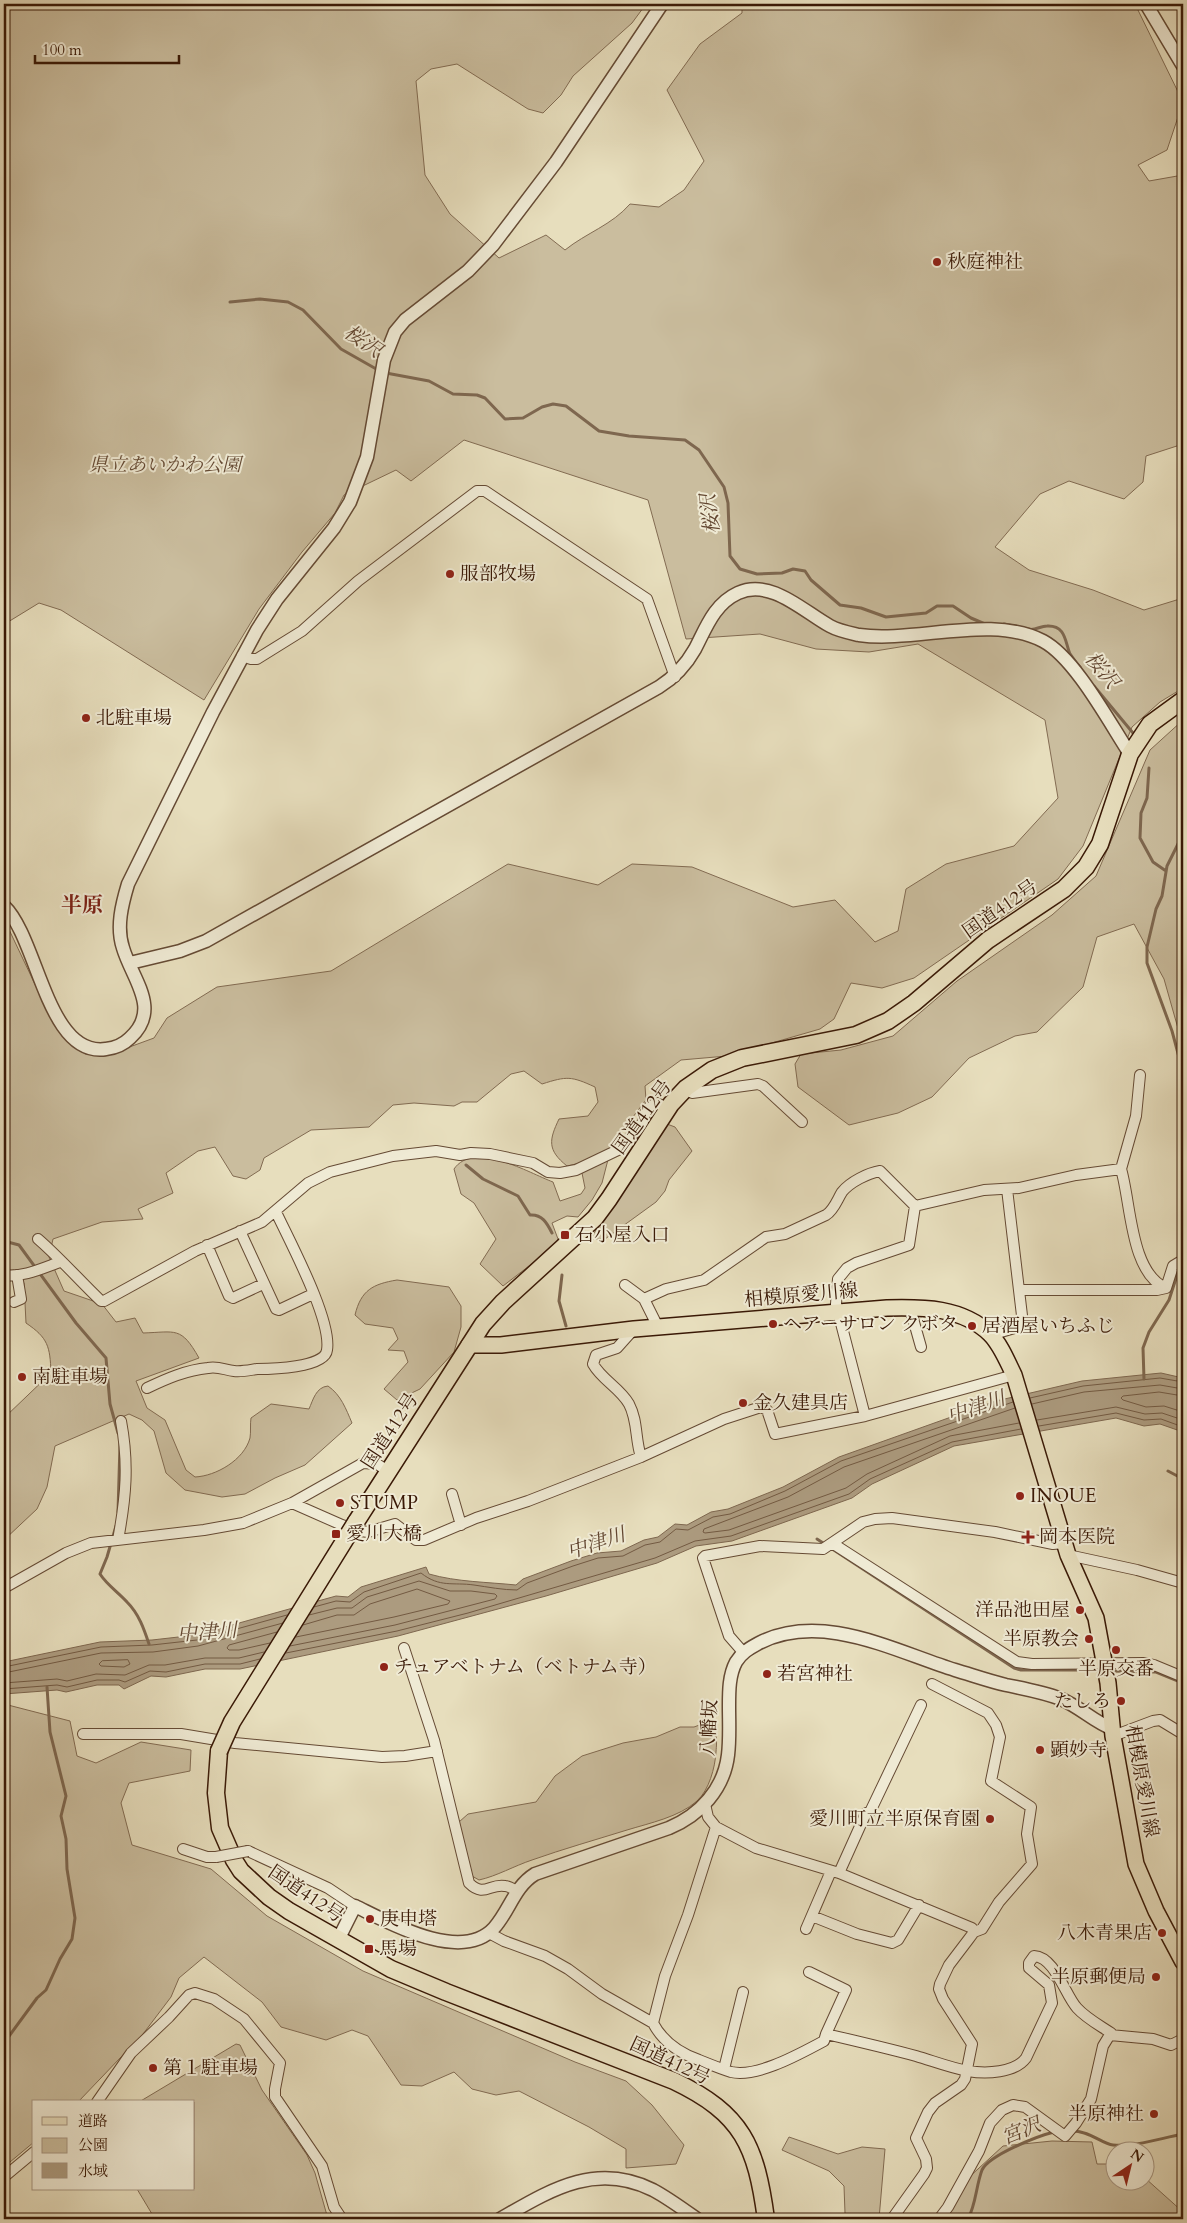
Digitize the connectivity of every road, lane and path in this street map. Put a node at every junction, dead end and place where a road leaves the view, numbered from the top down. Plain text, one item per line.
1 (662, 4) edge
2 (1146, 4) edge
3 (1183, 66) edge
4 (242, 656) junction
5 (674, 677) junction
6 (1183, 700) edge
7 (1130, 754) junction
8 (4, 906) edge
9 (130, 963) junction
10 (1140, 1075) dead end
11 (686, 1088) junction
12 (668, 1109) junction
13 (802, 1122) dead end
14 (1120, 1169) junction
15 (1007, 1189) junction
16 (915, 1206) junction
17 (276, 1212) junction
18 (240, 1231) junction
19 (38, 1240) dead end
20 (207, 1245) junction
21 (1180, 1261) edge
22 (60, 1262) junction
23 (4, 1275) edge
24 (17, 1275) junction
25 (263, 1284) junction
26 (625, 1285) dead end
27 (1166, 1288) junction
28 (1019, 1290) junction
29 (313, 1294) junction
30 (644, 1299) junction
31 (14, 1302) dead end
32 (910, 1308) junction
33 (839, 1313) junction
34 (658, 1327) junction
35 (634, 1329) junction
36 (991, 1335) junction
37 (469, 1346) junction
38 (922, 1347) dead end
39 (1014, 1375) junction
40 (147, 1388) dead end
41 (865, 1416) junction
42 (121, 1421) dead end
43 (640, 1457) junction
44 (388, 1471) junction
45 (452, 1494) dead end
46 (292, 1504) junction
47 (461, 1525) junction
48 (118, 1540) junction
49 (832, 1543) junction
50 (1066, 1549) junction
51 (1183, 1583) edge
52 (4, 1588) edge
53 (404, 1648) dead end
54 (743, 1652) junction
55 (1104, 1664) junction
56 (1183, 1678) edge
57 (932, 1684) dead end
58 (921, 1705) dead end
59 (1113, 1733) junction
60 (83, 1734) dead end
61 (1183, 1734) edge
62 (437, 1751) junction
63 (705, 1804) junction
64 (716, 1827) junction
65 (183, 1849) dead end
66 (835, 1872) junction
67 (517, 1891) junction
68 (919, 1905) junction
69 (354, 1906) junction
70 (812, 1916) junction
71 (806, 1929) dead end
72 (974, 1932) junction
73 (489, 1933) junction
74 (338, 1940) junction
75 (1183, 1962) edge
76 (809, 1972) dead end
77 (743, 1992) dead end
78 (653, 2023) junction
79 (826, 2034) junction
80 (1110, 2035) junction
81 (1183, 2039) edge
82 (724, 2069) junction
83 (968, 2071) junction
84 (97, 2100) edge
85 (32, 2154) edge
86 (4, 2177) edge
87 (342, 2219) edge
88 (500, 2219) edge
89 (697, 2219) edge
90 (766, 2219) edge
91 (892, 2219) edge
92 (939, 2219) edge

1 - 4 street
2 - 3 street
4 - 5 street
4 - 9 street
5 - 7 street
5 - 9 street
6 - 7 highway, 国道412号
7 - 11 highway, 国道412号
8 - 9 street
10 - 14 street
11 - 12 highway, 国道412号
11 - 13 street
12 - 17 street
12 - 37 highway, 国道412号
14 - 15 street
14 - 27 street
15 - 16 street
15 - 28 street
16 - 30 street
16 - 33 street
17 - 18 street
17 - 29 street
18 - 20 street
18 - 25 street
19 - 22 street
20 - 22 street
20 - 25 street
21 - 27 street
22 - 24 street
23 - 24 street
24 - 31 street
25 - 29 street
26 - 30 street
27 - 28 street
28 - 36 street
29 - 40 street
30 - 34 street
32 - 33 main road, 相模原愛川線
32 - 36 main road, 相模原愛川線
32 - 38 street
33 - 34 main road, 相模原愛川線
33 - 41 street
34 - 35 main road, 相模原愛川線
35 - 37 main road, 相模原愛川線
35 - 43 street
36 - 39 main road, 相模原愛川線
37 - 44 highway, 国道412号
39 - 41 street
39 - 50 main road, 相模原愛川線
41 - 43 street
42 - 48 street
43 - 47 street
44 - 46 street
44 - 74 highway, 国道412号, bridge
45 - 47 street
46 - 47 street
46 - 48 street
48 - 52 street
49 - 50 street
49 - 54 street
49 - 55 street
50 - 51 street
50 - 55 main road, 相模原愛川線
53 - 62 street
54 - 59 street
54 - 63 street, 八幡坂
55 - 56 street
55 - 59 main road, 相模原愛川線
57 - 72 street
58 - 66 street
59 - 61 street
59 - 75 main road, 相模原愛川線
60 - 62 street
62 - 67 street
63 - 64 street
63 - 67 street, 八幡坂
64 - 66 street
64 - 78 street
65 - 69 street, bridge
66 - 68 street
66 - 70 street
67 - 73 street, 八幡坂
68 - 70 street
68 - 72 street
69 - 73 street
69 - 74 street
70 - 71 street
72 - 83 street
73 - 78 street
74 - 90 highway, 国道412号
76 - 79 street
77 - 82 street
78 - 82 street
79 - 82 street
79 - 83 street
80 - 81 street
80 - 83 street
80 - 92 street
83 - 91 street
84 - 87 street
85 - 86 street
88 - 89 street

